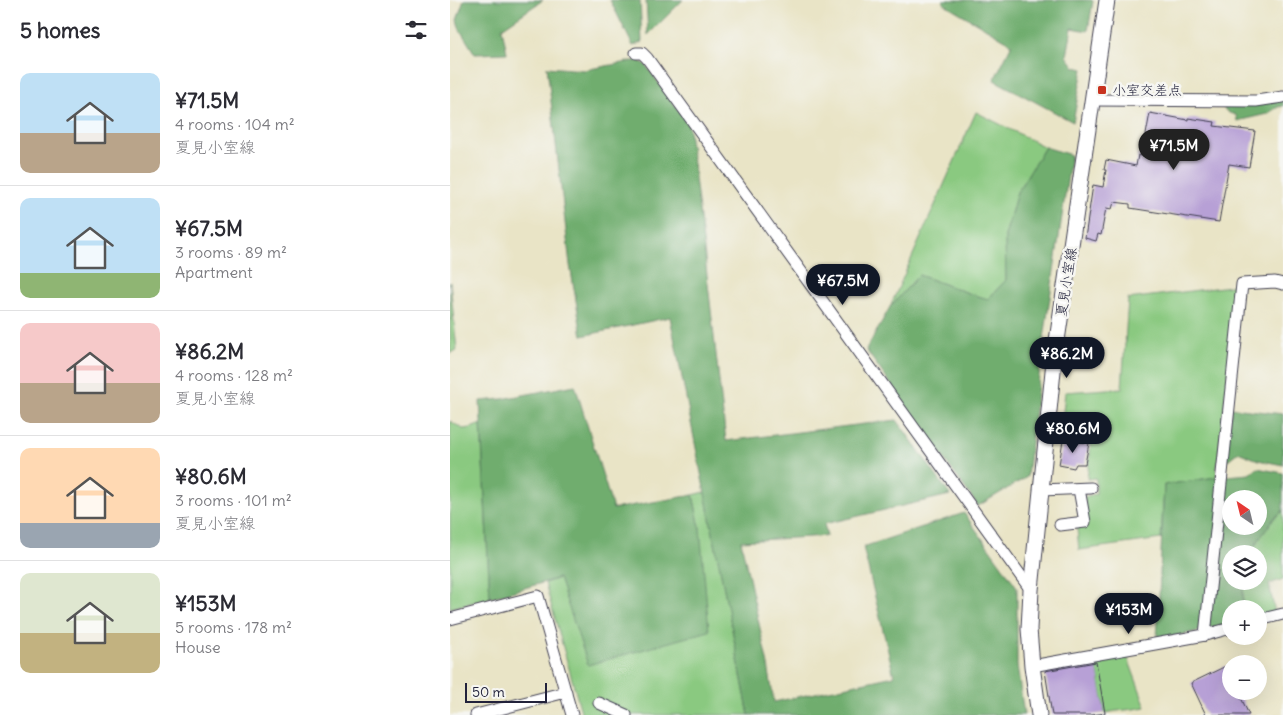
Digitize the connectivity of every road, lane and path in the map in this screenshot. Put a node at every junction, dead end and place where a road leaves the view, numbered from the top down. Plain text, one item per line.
1 (1107, 0) edge
2 (636, 53) dead end
3 (1283, 96) edge
4 (1092, 100) junction
5 (1283, 284) edge
6 (1091, 488) dead end
7 (1079, 489) junction
8 (1041, 490) junction
9 (1060, 525) dead end
10 (1031, 590) junction
11 (1283, 614) edge
12 (1267, 618) edge
13 (450, 619) edge
14 (1222, 630) edge
15 (1205, 635) junction
16 (1032, 666) junction
17 (566, 692) junction
18 (599, 703) dead end
19 (476, 715) edge
20 (572, 715) edge
21 (626, 715) edge
22 (1039, 715) edge

1 - 4 main road, 夏見小室線
2 - 10 street
3 - 4 street
4 - 8 main road, 夏見小室線
5 - 15 street
6 - 7 street
7 - 8 street
7 - 9 street
8 - 10 main road, 夏見小室線
10 - 16 main road, 夏見小室線
11 - 12 street
13 - 17 street
14 - 15 street
15 - 16 street
16 - 22 main road, 夏見小室線
17 - 19 street
17 - 20 street
18 - 21 street

